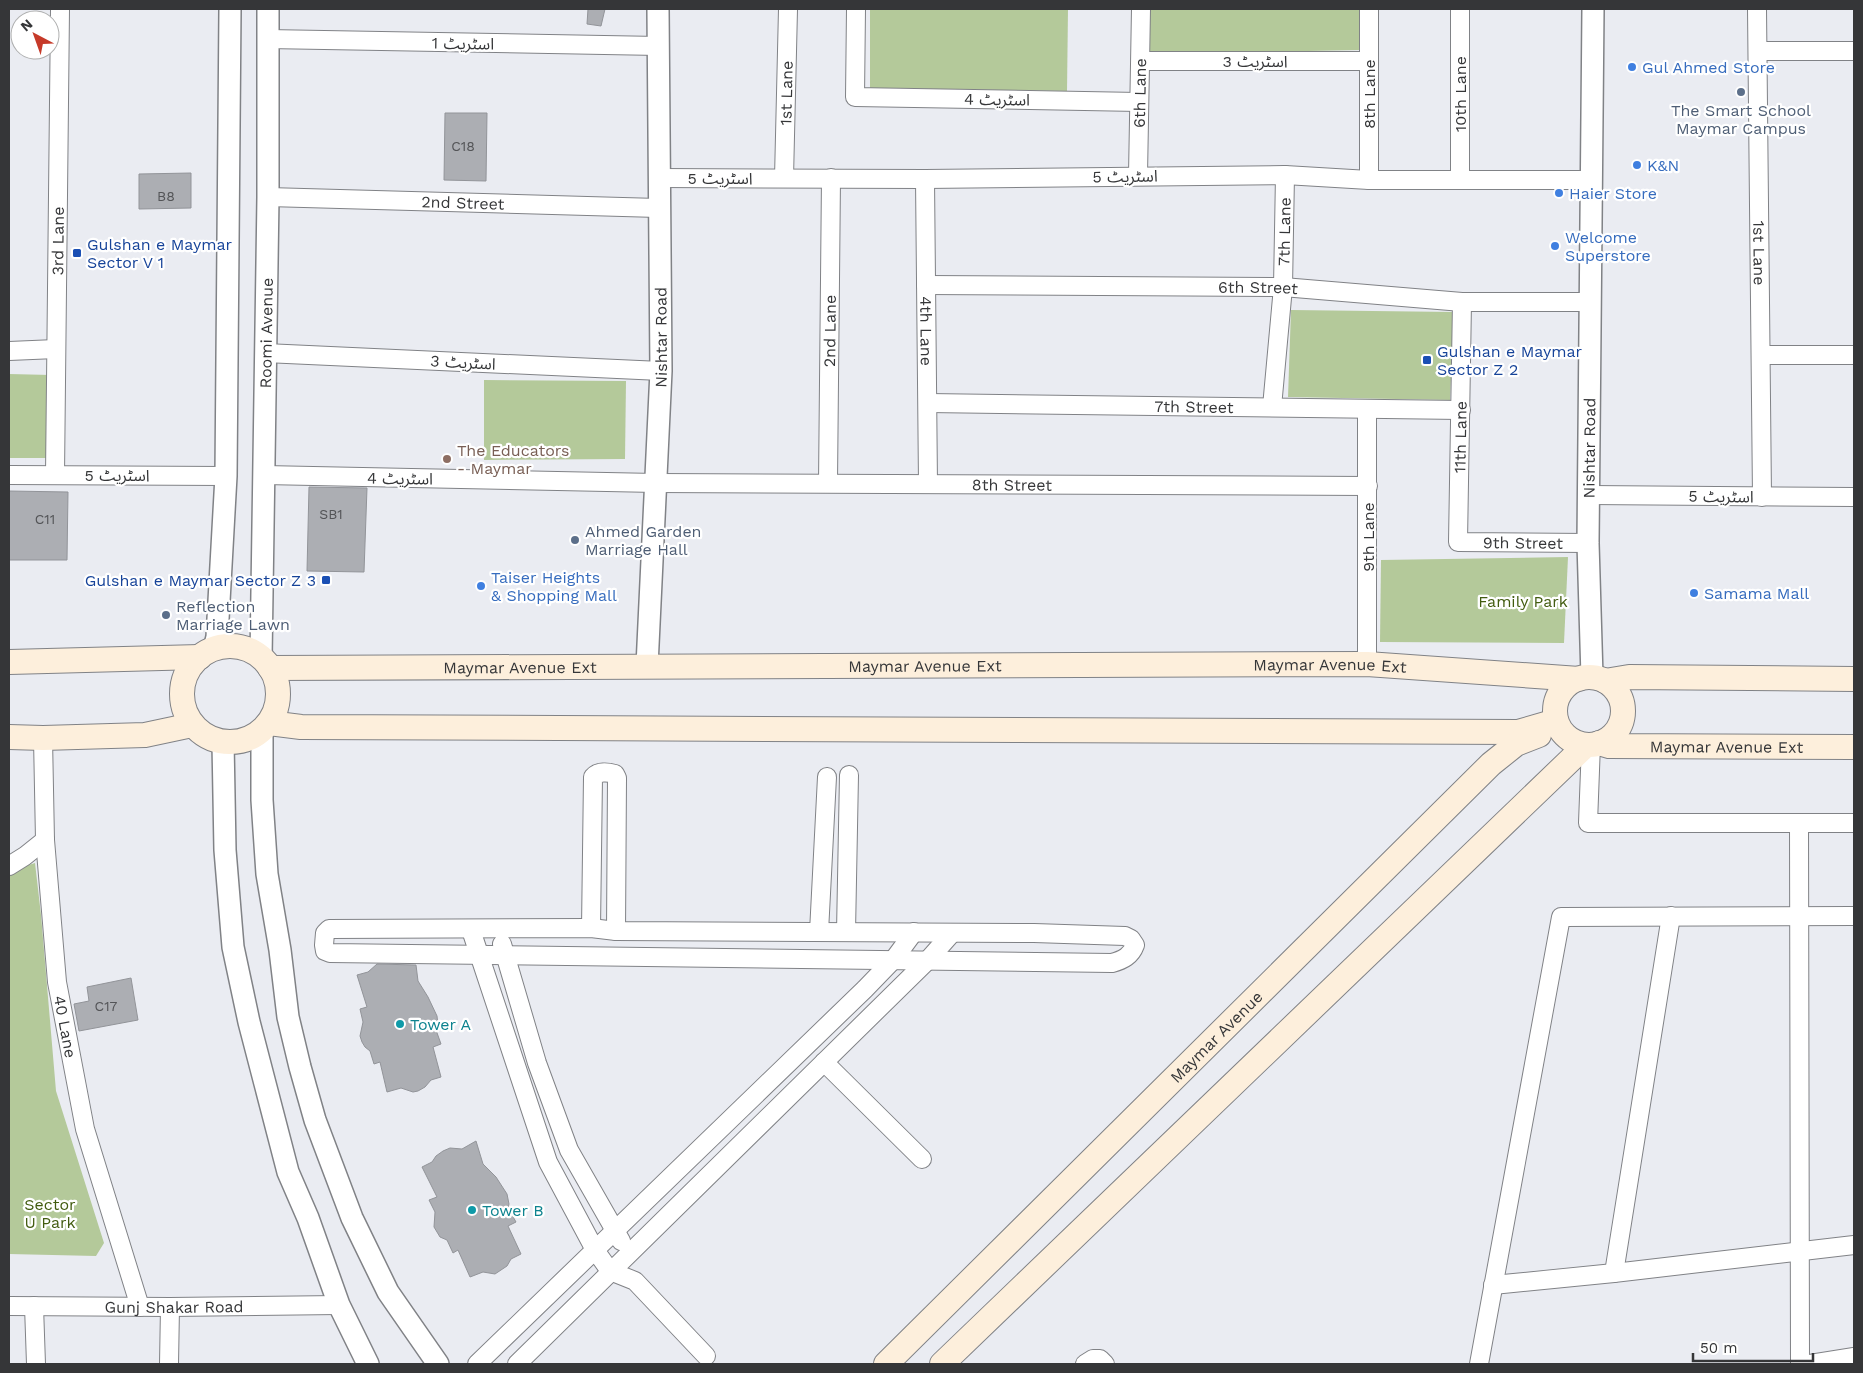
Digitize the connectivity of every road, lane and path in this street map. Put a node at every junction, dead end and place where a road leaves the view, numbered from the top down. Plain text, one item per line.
1 (60, 9) edge
2 (230, 9) edge
3 (268, 9) edge
4 (658, 9) edge
5 (788, 9) edge
6 (856, 9) edge
7 (1142, 9) edge
8 (1369, 9) edge
9 (1460, 9) edge
10 (1593, 9) edge
11 (1758, 9) edge
12 (268, 40) junction
13 (659, 46) junction
14 (1854, 51) edge
15 (1758, 52) junction
16 (1141, 61) junction
17 (1369, 61) junction
18 (1140, 102) junction
19 (1138, 175) junction
20 (1285, 175) junction
21 (659, 178) junction
22 (784, 178) junction
23 (830, 178) junction
24 (925, 179) junction
25 (1369, 180) junction
26 (1460, 180) junction
27 (1590, 180) junction
28 (268, 197) junction
29 (658, 208) junction
30 (926, 285) junction
31 (1283, 287) junction
32 (1462, 302) junction
33 (1590, 302) junction
34 (56, 348) junction
35 (9, 351) edge
36 (265, 353) junction
37 (1762, 355) junction
38 (1854, 355) edge
39 (661, 371) junction
40 (928, 403) junction
41 (1272, 407) junction
42 (1367, 410) junction
43 (1461, 410) junction
44 (9, 474) edge
45 (55, 475) junction
46 (264, 475) junction
47 (226, 476) junction
48 (656, 483) junction
49 (828, 483) junction
50 (928, 484) junction
51 (1368, 486) junction
52 (1588, 495) junction
53 (1762, 496) junction
54 (1854, 497) edge
55 (1458, 542) joint
56 (1588, 543) junction
57 (207, 653) junction
58 (9, 662) edge
59 (266, 663) junction
60 (1367, 664) junction
61 (647, 666) junction
62 (1592, 679) junction
63 (1854, 679) edge
64 (1558, 724) junction
65 (192, 725) junction
66 (265, 727) junction
67 (9, 737) edge
68 (43, 738) junction
69 (223, 742) junction
70 (1592, 744) junction
71 (1854, 747) edge
72 (849, 775) dead end
73 (827, 776) dead end
74 (1799, 823) junction
75 (1854, 823) edge
76 (45, 840) junction
77 (9, 866) edge
78 (1799, 915) junction
79 (1671, 916) junction
80 (1854, 916) edge
81 (591, 928) junction
82 (498, 929) junction
83 (471, 930) junction
84 (616, 931) junction
85 (819, 932) junction
86 (846, 932) junction
87 (914, 932) junction
88 (952, 934) junction
89 (504, 954) junction
90 (480, 955) junction
91 (894, 959) junction
92 (928, 960) junction
93 (824, 1062) junction
94 (922, 1159) dead end
95 (614, 1232) junction
96 (1854, 1245) edge
97 (595, 1250) junction
98 (629, 1252) junction
99 (1800, 1252) junction
100 (610, 1271) junction
101 (1614, 1273) junction
102 (635, 1281) junction
103 (1493, 1285) junction
104 (339, 1305) junction
105 (9, 1306) edge
106 (34, 1306) junction
107 (140, 1307) junction
108 (170, 1307) junction
109 (706, 1356) dead end
110 (1854, 1357) edge
111 (36, 1364) edge
112 (169, 1364) edge
113 (368, 1364) edge
114 (438, 1364) edge
115 (477, 1364) edge
116 (517, 1364) edge
117 (886, 1364) edge
118 (942, 1364) edge
119 (1085, 1364) edge
120 (1105, 1364) edge
121 (1479, 1364) edge
122 (1800, 1364) edge
123 (1810, 1364) edge

1 - 34 street, 3rd Lane
2 - 47 street
3 - 12 street, Roomi Avenue
4 - 13 street, Nishtar Road
5 - 22 street, 1st Lane
6 - 18 street, اسٹریٹ 4
7 - 16 street, 6th Lane
8 - 17 street, 8th Lane
9 - 26 street, 10th Lane
10 - 27 street, Nishtar Road
11 - 15 street, 1st Lane
12 - 13 street, اسٹریٹ 1
12 - 28 street, Roomi Avenue
13 - 21 street, Nishtar Road
14 - 15 street
15 - 37 street, 1st Lane
16 - 17 street, اسٹریٹ 3
16 - 18 street, 6th Lane
17 - 25 street, 8th Lane
18 - 19 street, 6th Lane
19 - 20 street, اسٹریٹ 5
19 - 24 street, اسٹریٹ 5
20 - 25 street, اسٹریٹ 5
20 - 31 street, 7th Lane
21 - 22 street, اسٹریٹ 5
21 - 29 street, Nishtar Road
22 - 23 street, اسٹریٹ 5
23 - 24 street, اسٹریٹ 5
23 - 49 street, 2nd Lane
24 - 30 street, 4th Lane
25 - 26 street, اسٹریٹ 5
26 - 27 street, اسٹریٹ 5
27 - 33 street, Nishtar Road
28 - 29 street, 2nd Street
28 - 36 street, Roomi Avenue
29 - 39 street, Nishtar Road
30 - 31 street, 6th Street
30 - 40 street, 4th Lane
31 - 32 street, 6th Street
31 - 41 street, 7th Lane
32 - 33 street, 6th Street
32 - 43 street, 11th Lane
33 - 52 street, Nishtar Road
34 - 35 street
34 - 45 street, 3rd Lane
36 - 39 street, اسٹریٹ 3
36 - 46 street, Roomi Avenue
37 - 38 street
37 - 53 street, 1st Lane
39 - 48 street, Nishtar Road
40 - 41 street, 7th Street
40 - 50 street, 4th Lane
41 - 42 street, 7th Street
42 - 43 street, 7th Street
42 - 51 street, 9th Lane
43 - 55 street, 11th Lane
44 - 45 street, اسٹریٹ 5
45 - 47 street, اسٹریٹ 5
46 - 48 street, اسٹریٹ 4
46 - 59 street, Roomi Avenue
47 - 57 street
48 - 49 street, 8th Street
48 - 61 street, Nishtar Road
49 - 50 street, 8th Street
50 - 51 street, 8th Street
51 - 60 street, 9th Lane
52 - 53 street, اسٹریٹ 5
52 - 56 street, Nishtar Road
53 - 54 street, اسٹریٹ 5
55 - 56 street, 9th Street
56 - 62 street, Nishtar Road
57 - 58 main road
57 - 59 main road
57 - 65 main road
59 - 61 main road, Maymar Avenue Ext
59 - 66 main road
60 - 61 main road, Maymar Avenue Ext
60 - 62 main road, Maymar Avenue Ext
62 - 63 main road, Maymar Avenue Ext
62 - 64 main road
62 - 70 main road
64 - 66 main road
64 - 70 main road
64 - 117 main road, Maymar Avenue
65 - 68 main road
65 - 69 main road
66 - 69 main road
66 - 114 street
67 - 68 main road
68 - 76 street, 40 Lane
69 - 104 street
70 - 71 main road, Maymar Avenue Ext
70 - 74 street
70 - 118 main road
72 - 86 street
73 - 85 street
74 - 75 street
74 - 78 street
76 - 77 street
76 - 107 street, 40 Lane
78 - 79 street
78 - 80 street
78 - 99 street
79 - 101 street
79 - 103 street
81 - 82 street
81 - 84 street
81 - 84 street
82 - 83 street
82 - 89 street
83 - 90 street
83 - 90 street
84 - 85 street
85 - 86 street
86 - 87 street
87 - 88 street
87 - 91 street
88 - 92 street
88 - 92 street
89 - 90 street
89 - 91 street
89 - 95 street
90 - 97 street
91 - 92 street
91 - 95 street
92 - 93 street
93 - 94 street
93 - 98 street
95 - 97 street
95 - 98 street
96 - 99 street
97 - 100 street
97 - 115 street
98 - 100 street
98 - 102 street
99 - 101 street
99 - 122 street
100 - 102 street
100 - 116 street
101 - 103 street
102 - 109 street
103 - 121 street
104 - 108 street, Gunj Shakar Road
104 - 113 street
105 - 106 street, Gunj Shakar Road
106 - 107 street, Gunj Shakar Road
106 - 111 street
107 - 108 street, Gunj Shakar Road
108 - 112 street
110 - 123 street
119 - 120 street

